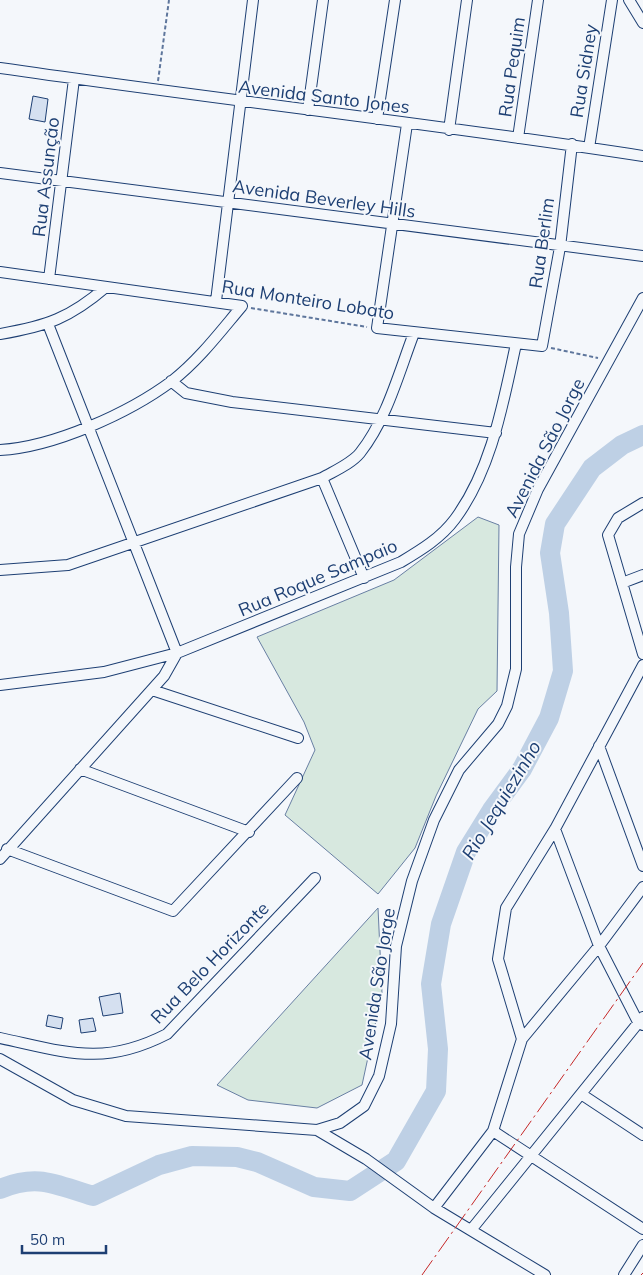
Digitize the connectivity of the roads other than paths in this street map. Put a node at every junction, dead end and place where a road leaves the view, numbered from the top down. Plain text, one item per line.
1 (253, 0) edge
2 (323, 0) edge
3 (395, 0) edge
4 (467, 0) edge
5 (538, 0) edge
6 (612, 0) edge
7 (629, 0) edge
8 (643, 23) edge
9 (0, 68) edge
10 (74, 79) junction
11 (239, 102) junction
12 (308, 110) junction
13 (377, 119) junction
14 (407, 124) junction
15 (450, 130) junction
16 (518, 138) junction
17 (572, 144) junction
18 (589, 148) junction
19 (643, 156) edge
20 (0, 173) edge
21 (62, 182) junction
22 (228, 202) junction
23 (393, 224) junction
24 (560, 247) junction
25 (643, 256) edge
26 (0, 272) edge
27 (49, 279) junction
28 (106, 287) junction
29 (643, 298) edge
30 (216, 301) junction
31 (48, 324) junction
32 (414, 333) junction
33 (0, 334) edge
34 (516, 344) junction
35 (542, 346) joint
36 (172, 381) junction
37 (380, 421) junction
38 (88, 426) junction
39 (496, 433) junction
40 (0, 450) edge
41 (322, 478) junction
42 (643, 503) edge
43 (133, 543) junction
44 (0, 570) edge
45 (643, 575) edge
46 (364, 578) junction
47 (622, 583) junction
48 (643, 651) edge
49 (178, 654) junction
50 (643, 664) edge
51 (0, 685) edge
52 (152, 690) junction
53 (298, 738) dead end
54 (599, 746) junction
55 (80, 768) junction
56 (297, 778) dead end
57 (555, 830) junction
58 (248, 832) junction
59 (7, 849) junction
60 (0, 859) edge
61 (643, 866) edge
62 (315, 878) dead end
63 (643, 887) edge
64 (599, 946) junction
65 (641, 1021) edge
66 (0, 1038) edge
67 (522, 1039) junction
68 (0, 1059) edge
69 (581, 1094) junction
70 (316, 1130) junction
71 (493, 1131) junction
72 (643, 1135) edge
73 (532, 1156) junction
74 (434, 1208) junction
75 (643, 1229) edge
76 (471, 1230) junction
77 (643, 1245) edge
78 (545, 1275) edge
79 (624, 1275) edge

1 - 11 street
2 - 12 street
3 - 13 street
4 - 15 street
5 - 16 street, Rua Pequim
6 - 18 street, Rua Sidney
7 - 8 street
9 - 10 street, Avenida Santo Jones
10 - 11 street, Avenida Santo Jones
10 - 21 street, Rua Assunção
11 - 12 street, Avenida Santo Jones
11 - 22 street
12 - 13 street, Avenida Santo Jones
13 - 14 street, Avenida Santo Jones
14 - 15 street, Avenida Santo Jones
14 - 23 street
15 - 16 street, Avenida Santo Jones
16 - 17 street, Avenida Santo Jones
17 - 18 street, Avenida Santo Jones
17 - 24 street, Rua Berlim
18 - 19 street, Avenida Santo Jones
20 - 21 street, Avenida Beverley Hills
21 - 22 street, Avenida Beverley Hills
21 - 27 street, Rua Assunção
22 - 23 street, Avenida Beverley Hills
22 - 30 street
23 - 24 street, Avenida Beverley Hills
23 - 32 street, Rua Monteiro Lobato
24 - 25 street, Avenida Beverley Hills
24 - 35 street, Rua Berlim
26 - 27 street, Rua Monteiro Lobato
27 - 28 street, Rua Monteiro Lobato
28 - 30 street, Rua Monteiro Lobato
28 - 31 street
29 - 70 street, Avenida São Jorge
30 - 36 street, Rua Monteiro Lobato
31 - 33 street
31 - 38 street
32 - 34 street, Rua Monteiro Lobato
32 - 37 street
34 - 35 street, Rua Monteiro Lobato
34 - 39 street, Rua Roque Sampaio
36 - 37 street
36 - 38 street
37 - 39 street
37 - 41 street
38 - 40 street
38 - 43 street
39 - 46 street, Rua Roque Sampaio
41 - 43 street
41 - 46 street
42 - 47 street
43 - 44 street
43 - 49 street
45 - 47 street
46 - 49 street, Rua Roque Sampaio
47 - 48 street
49 - 51 street, Rua Roque Sampaio
49 - 52 street
50 - 54 street
52 - 53 street
52 - 55 street
54 - 57 street
54 - 61 street
55 - 58 street
55 - 59 street
56 - 58 street
57 - 64 street
57 - 67 street
58 - 59 street
59 - 60 street
62 - 66 street, Rua Belo Horizonte
63 - 64 street
64 - 65 street
64 - 67 street
65 - 69 street
67 - 71 street
68 - 70 street, Avenida São Jorge
69 - 72 street
69 - 73 street
70 - 74 street
71 - 73 street
71 - 74 street
73 - 75 street
73 - 76 street
74 - 76 street
76 - 78 street
77 - 79 street

